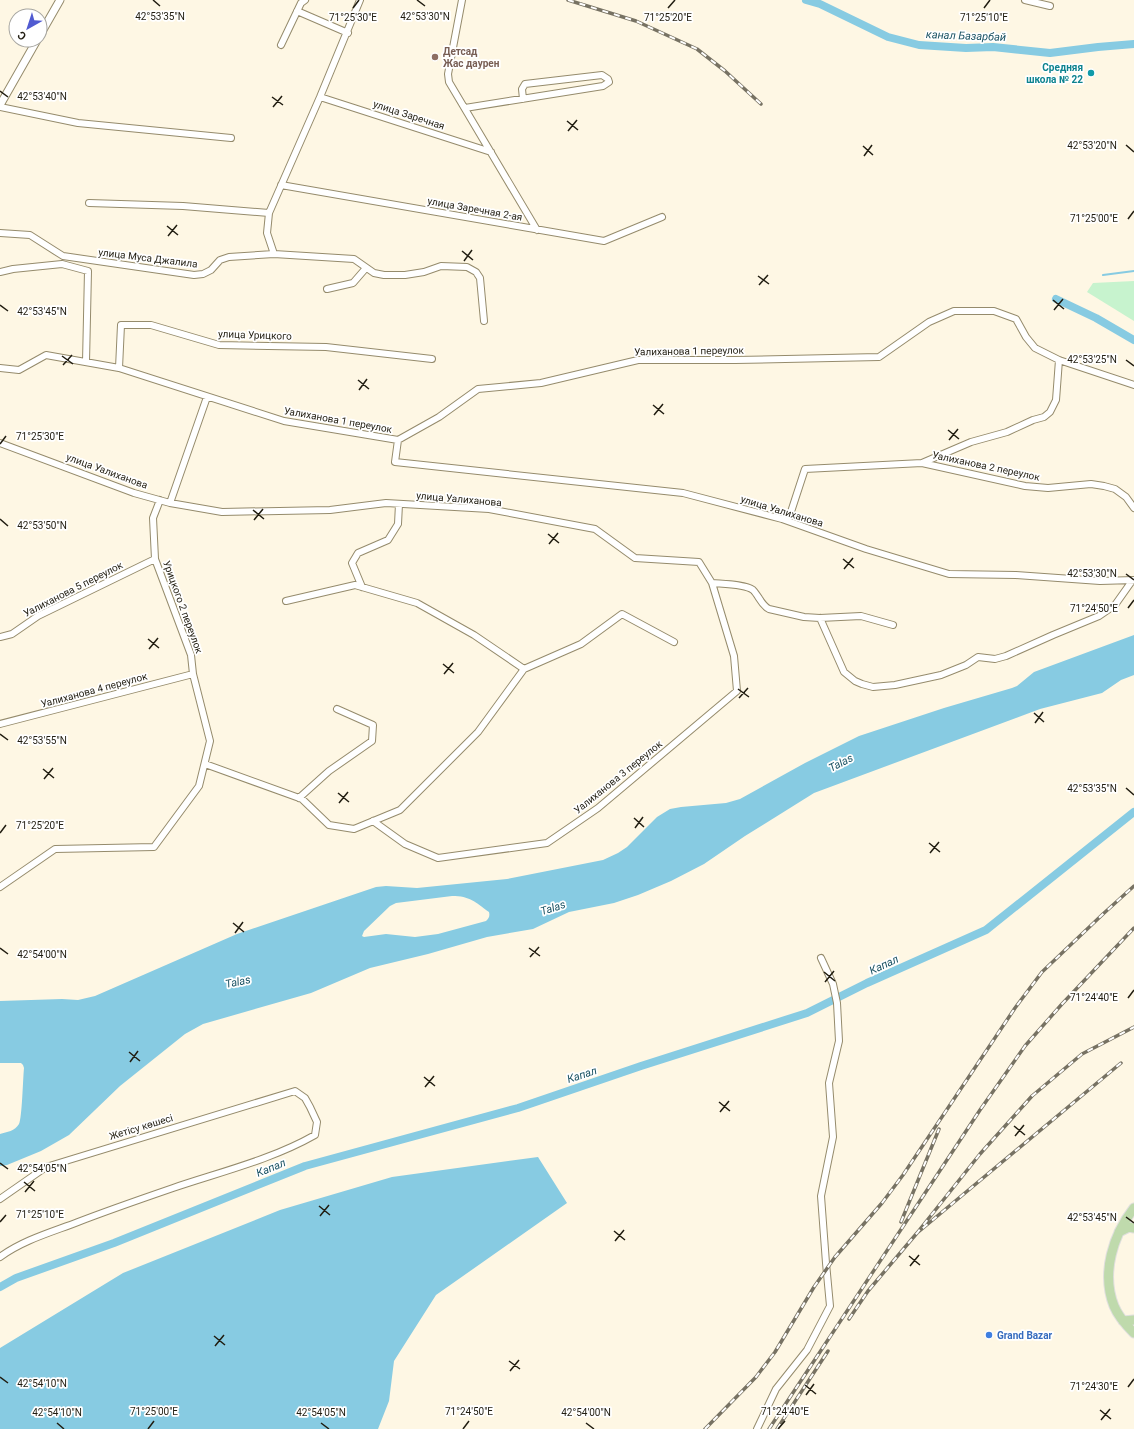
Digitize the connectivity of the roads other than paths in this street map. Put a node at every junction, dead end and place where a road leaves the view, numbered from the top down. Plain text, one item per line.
1 (60, 0) edge
2 (305, 0) edge
3 (360, 0) edge
4 (462, 0) edge
5 (1025, 0) edge
6 (1050, 6) dead end
7 (297, 11) junction
8 (48, 21) edge
9 (348, 32) junction
10 (281, 45) dead end
11 (33, 48) edge
12 (556, 80) junction
13 (557, 93) junction
14 (320, 97) junction
15 (523, 99) junction
16 (0, 106) edge
17 (465, 108) junction
18 (232, 138) dead end
19 (491, 152) junction
20 (282, 185) junction
21 (89, 203) dead end
22 (269, 213) junction
23 (662, 217) dead end
24 (537, 230) junction
25 (0, 233) edge
26 (274, 254) junction
27 (366, 268) junction
28 (0, 272) edge
29 (326, 289) dead end
30 (484, 321) dead end
31 (432, 359) dead end
32 (1059, 360) junction
33 (86, 362) junction
34 (0, 368) edge
35 (119, 368) junction
36 (1134, 385) edge
37 (206, 397) junction
38 (398, 440) junction
39 (0, 443) edge
40 (922, 463) junction
41 (160, 500) junction
42 (170, 503) junction
43 (399, 504) junction
44 (1134, 508) edge
45 (788, 521) junction
46 (155, 559) junction
47 (1133, 581) edge
48 (712, 583) junction
49 (362, 587) junction
50 (286, 601) dead end
51 (820, 618) junction
52 (893, 625) dead end
53 (0, 637) edge
54 (674, 642) dead end
55 (524, 669) junction
56 (192, 674) junction
57 (337, 709) dead end
58 (0, 724) edge
59 (204, 764) junction
60 (299, 798) junction
61 (374, 821) junction
62 (0, 887) edge
63 (821, 958) dead end
64 (0, 1199) edge
65 (1134, 1208) edge
66 (1134, 1228) edge
67 (1119, 1232) junction
68 (0, 1257) edge
69 (1134, 1320) edge
70 (1123, 1321) junction
71 (1134, 1333) edge
72 (757, 1429) edge

1 - 8 street
2 - 7 street
3 - 9 street
4 - 17 street
5 - 6 street
7 - 9 street
7 - 10 street
9 - 14 street
11 - 16 street
12 - 13 street
12 - 13 street
12 - 15 street
13 - 15 street
14 - 19 street, улица Заречная
14 - 20 street
15 - 17 street
16 - 18 street
17 - 19 street
19 - 24 street
20 - 22 street
20 - 24 street, улица Заречная 2-ая
21 - 22 street
22 - 26 street
23 - 24 street, улица Заречная 2-ая
25 - 26 street, улица Муса Джалила
26 - 27 street, улица Муса Джалила
27 - 29 street
27 - 30 street, улица Муса Джалила
28 - 33 street
31 - 35 street, улица Урицкого
32 - 36 street, Уалиханова 1 переулок
32 - 38 street, Уалиханова 1 переулок
32 - 40 street, Уалиханова 2 переулок
33 - 34 street
33 - 35 street
35 - 37 street
37 - 38 street, Уалиханова 1 переулок
37 - 42 street
38 - 45 street, улица Уалиханова
39 - 41 street, улица Уалиханова
40 - 44 street, Уалиханова 2 переулок
40 - 45 street, Уалиханова 2 переулок
41 - 42 street, улица Уалиханова
41 - 46 street, Урицкого 2 переулок
42 - 43 street, улица Уалиханова
43 - 48 street, улица Уалиханова
43 - 49 street
45 - 47 street, улица Уалиханова
46 - 53 street, Уалиханова 5 переулок
46 - 56 street, Урицкого 2 переулок
47 - 51 street
48 - 51 street
48 - 61 street, Уалиханова 3 переулок
49 - 50 street
49 - 55 street
51 - 52 street
54 - 55 street
55 - 61 street
56 - 58 street, Уалиханова 4 переулок
56 - 59 street, Урицкого 2 переулок
57 - 60 street
59 - 60 street
59 - 62 street, Урицкого 2 переулок
60 - 61 street
63 - 72 street
64 - 68 street, Жетісу көшесі
65 - 67 main road
66 - 67 main road
67 - 70 main road
69 - 70 main road
70 - 71 main road

